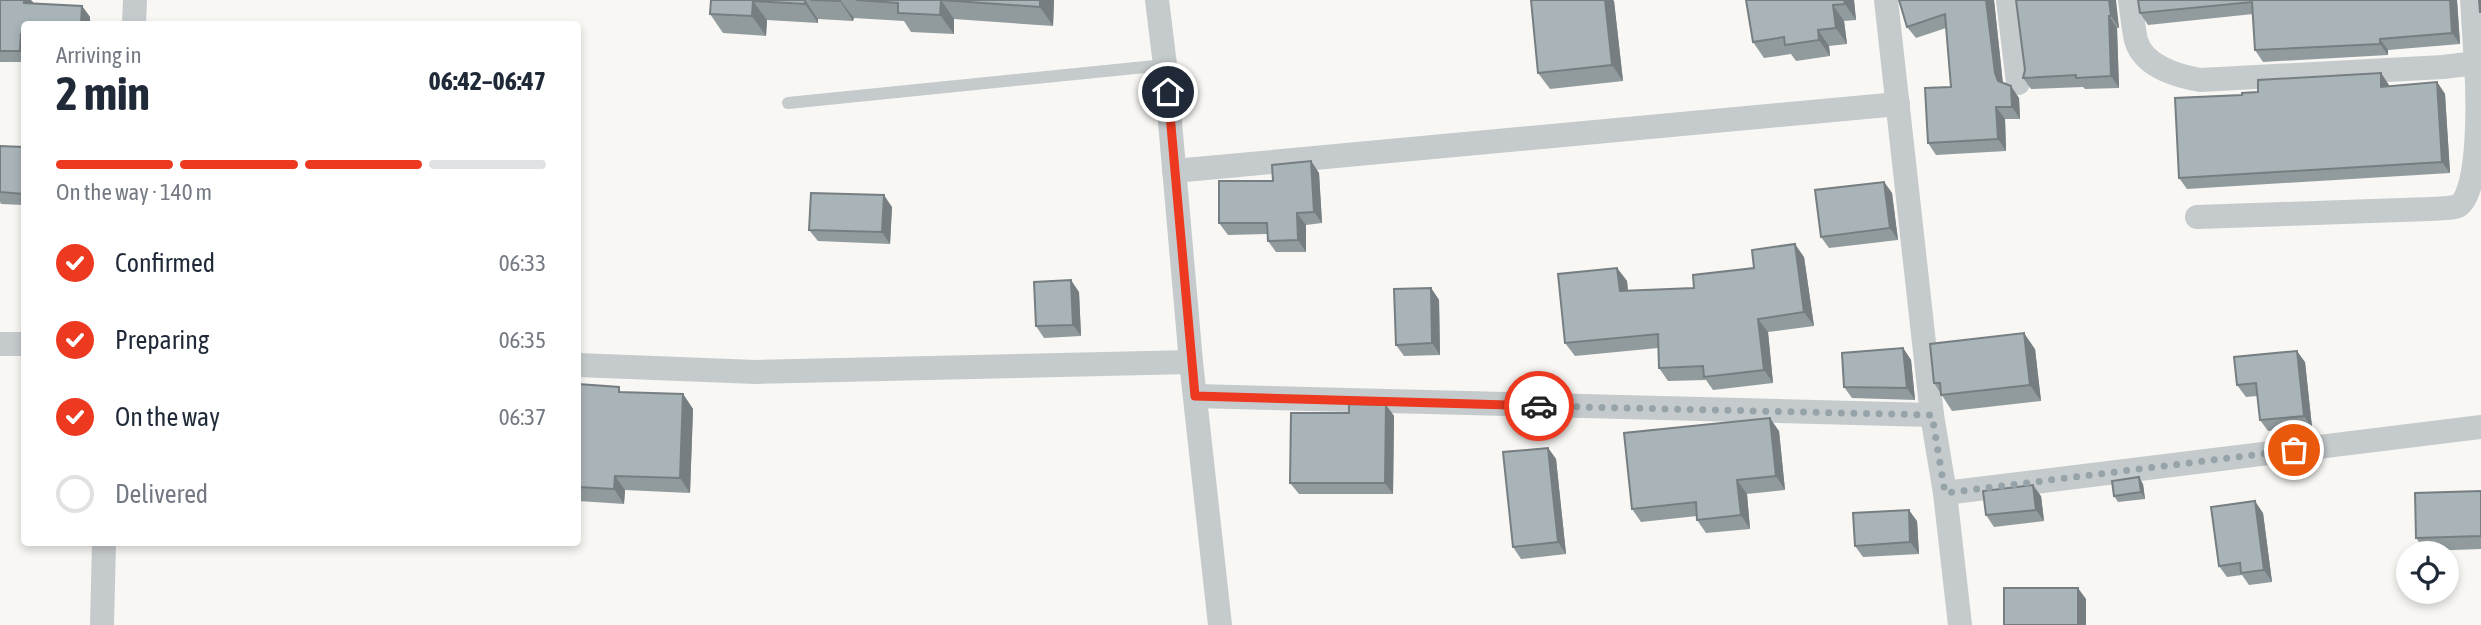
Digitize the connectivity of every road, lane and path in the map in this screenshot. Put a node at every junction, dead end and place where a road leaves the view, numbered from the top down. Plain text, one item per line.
1 (135, 0) edge
2 (1157, 0) edge
3 (1886, 0) edge
4 (2008, 0) edge
5 (2130, 0) edge
6 (2472, 0) edge
7 (134, 21) edge
8 (2476, 63) junction
9 (1165, 65) junction
10 (2018, 83) dead end
11 (788, 103) dead end
12 (1898, 104) junction
13 (1174, 172) junction
14 (2197, 217) dead end
15 (0, 344) edge
16 (21, 344) edge
17 (1191, 362) junction
18 (581, 365) edge
19 (1195, 396) junction
20 (1932, 415) junction
21 (2481, 427) edge
22 (1945, 493) junction
23 (104, 546) edge
24 (102, 625) edge
25 (1220, 625) edge
26 (1960, 625) edge

1 - 7 street
2 - 9 street
3 - 12 street
4 - 10 street
5 - 8 street
6 - 8 street
8 - 14 street
9 - 11 lane
9 - 13 street
12 - 13 street
12 - 20 street
13 - 17 street
15 - 16 street
17 - 18 street
17 - 19 street
19 - 20 street
19 - 25 street
20 - 22 street
21 - 22 street
22 - 26 street
23 - 24 street

